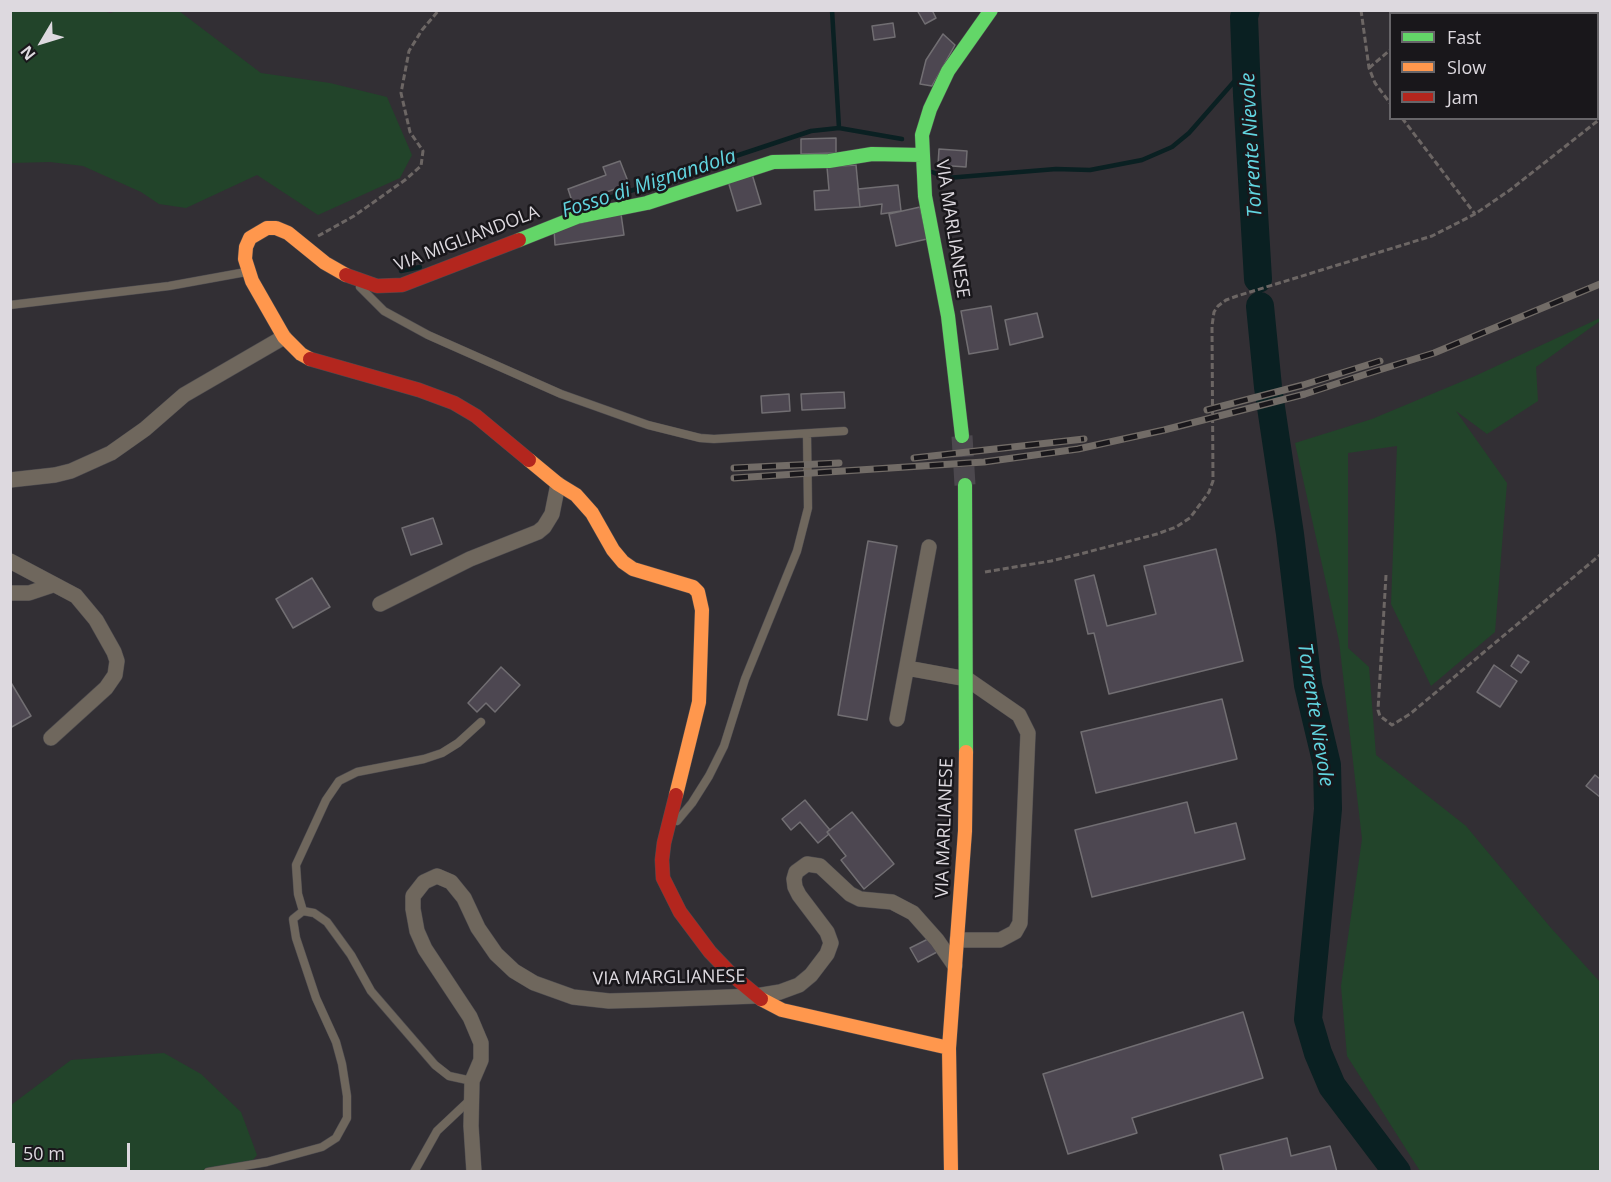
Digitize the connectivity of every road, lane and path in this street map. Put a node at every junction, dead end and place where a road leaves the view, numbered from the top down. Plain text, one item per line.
1 (439, 10) edge
2 (991, 10) edge
3 (1361, 10) edge
4 (1389, 51) edge
5 (1369, 68) junction
6 (1389, 102) edge
7 (1404, 120) edge
8 (1599, 120) edge
9 (922, 155) junction
10 (1475, 214) junction
11 (303, 244) junction
12 (247, 271) junction
13 (353, 279) junction
14 (10, 306) edge
15 (284, 337) junction
16 (844, 431) dead end
17 (807, 434) junction
18 (962, 436) tunnel mouth
19 (10, 480) edge
20 (558, 484) junction
21 (965, 485) tunnel mouth
22 (929, 547) dead end
23 (1600, 555) edge
24 (10, 561) edge
25 (965, 575) junction
26 (1386, 575) dead end
27 (53, 585) junction
28 (10, 593) edge
29 (380, 604) dead end
30 (907, 668) junction
31 (967, 679) junction
32 (897, 719) dead end
33 (481, 722) dead end
34 (51, 738) dead end
35 (667, 831) junction
36 (303, 911) junction
37 (957, 940) junction
38 (955, 966) junction
39 (756, 996) junction
40 (949, 1048) junction
41 (472, 1081) junction
42 (472, 1098) junction
43 (208, 1172) edge
44 (414, 1172) edge
45 (474, 1172) edge
46 (951, 1172) edge

1 - 11 path
2 - 9 street, VIA MARLIANESE
3 - 5 path
4 - 5 path
5 - 6 path
7 - 10 path
8 - 10 path
9 - 13 street, VIA MIGLIANDOLA
9 - 18 street, VIA MARLIANESE
10 - 25 path
11 - 12 street, VIA MIGLIANDOLA
11 - 13 street, VIA MIGLIANDOLA
12 - 14 lane
12 - 15 street
13 - 17 lane
15 - 19 street
15 - 20 street
16 - 17 lane
17 - 35 lane
20 - 29 street
20 - 35 street
21 - 25 street, VIA MARLIANESE
22 - 30 street
23 - 26 path
24 - 27 street
25 - 31 street, VIA MARLIANESE
27 - 28 street
27 - 34 street
30 - 31 street
30 - 32 street
31 - 37 street, VIA MARLIANESE
31 - 37 street
33 - 36 lane
35 - 39 street
36 - 41 lane
36 - 43 lane
37 - 38 street, VIA MARLIANESE
38 - 39 street, VIA MARGLIANESE
38 - 40 street, VIA MARLIANESE
39 - 40 street
39 - 41 street, VIA MARGLIANESE
40 - 46 street, VIA MARLIANESE
41 - 42 street, VIA MARGLIANESE
42 - 44 lane
42 - 45 street, VIA MARGLIANESE

